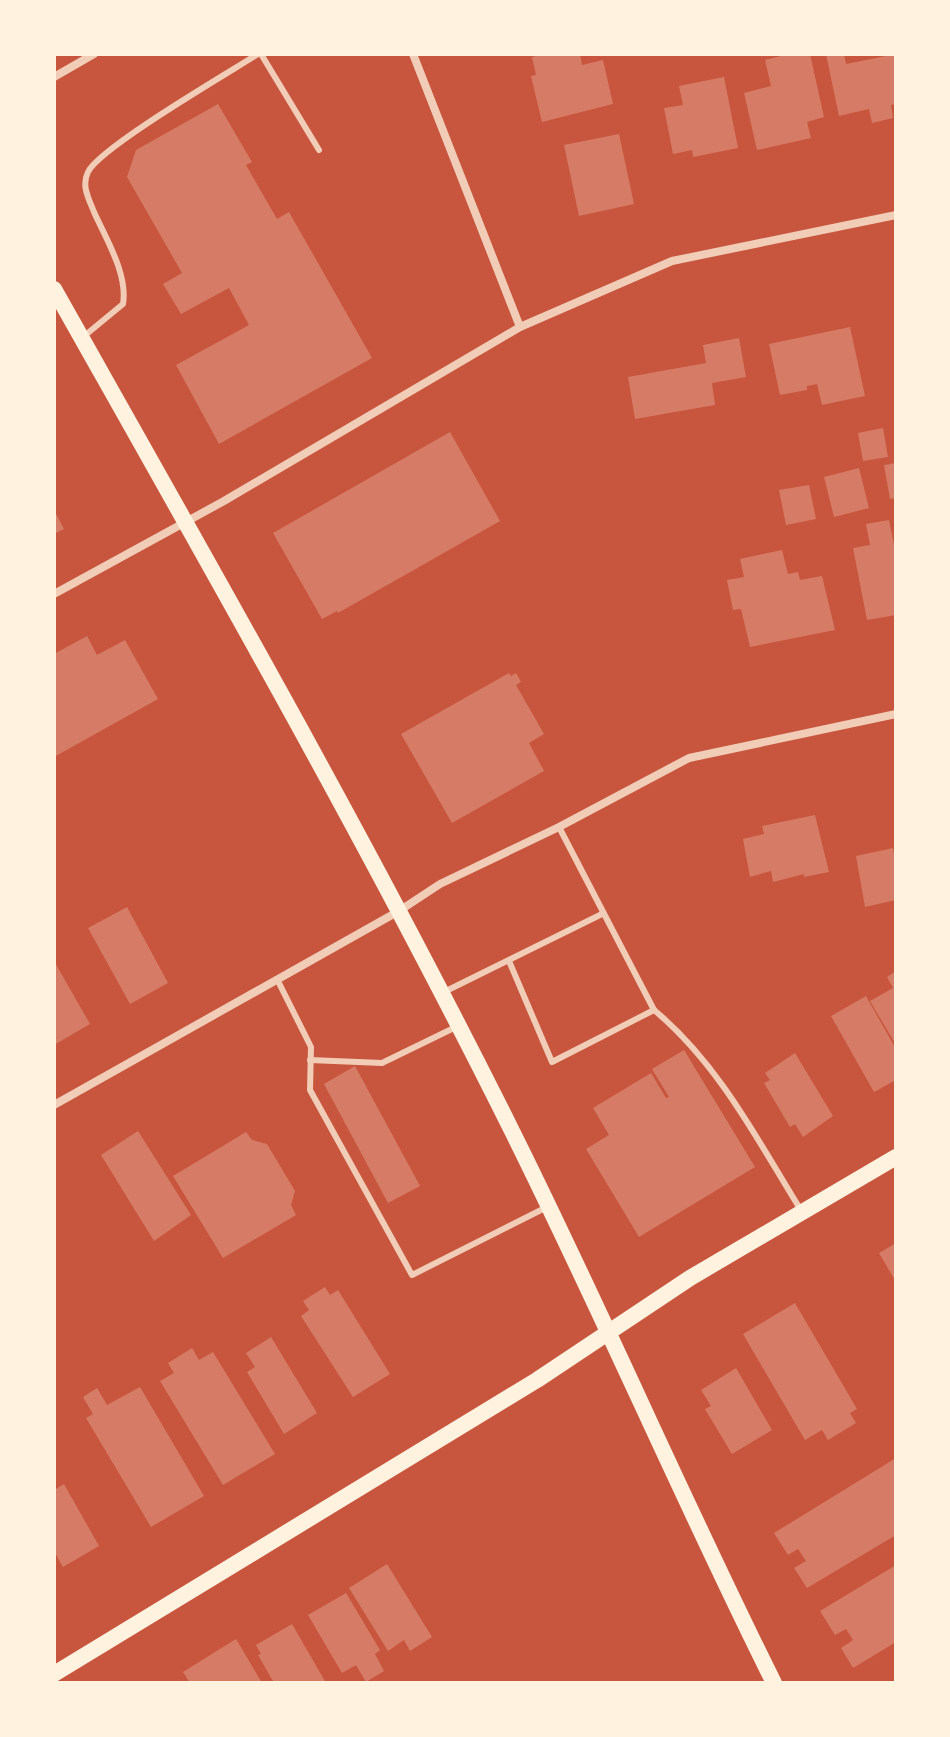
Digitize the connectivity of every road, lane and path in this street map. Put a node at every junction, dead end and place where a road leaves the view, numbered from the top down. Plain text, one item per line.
1 (94, 54) edge
2 (260, 54) edge
3 (413, 54) edge
4 (54, 77) edge
5 (319, 150) dead end
6 (896, 215) edge
7 (54, 289) edge
8 (520, 327) junction
9 (81, 337) junction
10 (185, 522) junction
11 (54, 594) edge
12 (896, 714) edge
13 (559, 827) junction
14 (399, 911) junction
15 (602, 914) junction
16 (509, 961) junction
17 (277, 979) junction
18 (441, 994) junction
19 (654, 1010) junction
20 (458, 1026) junction
21 (310, 1060) junction
22 (54, 1105) edge
23 (896, 1157) edge
24 (549, 1207) junction
25 (802, 1213) junction
26 (608, 1332) junction
27 (54, 1674) edge
28 (774, 1683) edge

1 - 4 street
2 - 5 lane
2 - 9 lane
3 - 8 street
6 - 8 street
7 - 9 main road
8 - 10 street
9 - 10 main road
10 - 11 street
10 - 14 main road
12 - 13 street
13 - 14 street
13 - 15 lane
14 - 17 street
14 - 18 main road
15 - 16 lane
15 - 19 lane
16 - 18 lane
16 - 19 lane
17 - 21 lane
17 - 22 street
18 - 20 main road
19 - 25 lane
20 - 21 lane
20 - 24 main road
21 - 24 lane
23 - 25 main road
24 - 26 main road
25 - 26 main road
26 - 27 main road
26 - 28 main road

